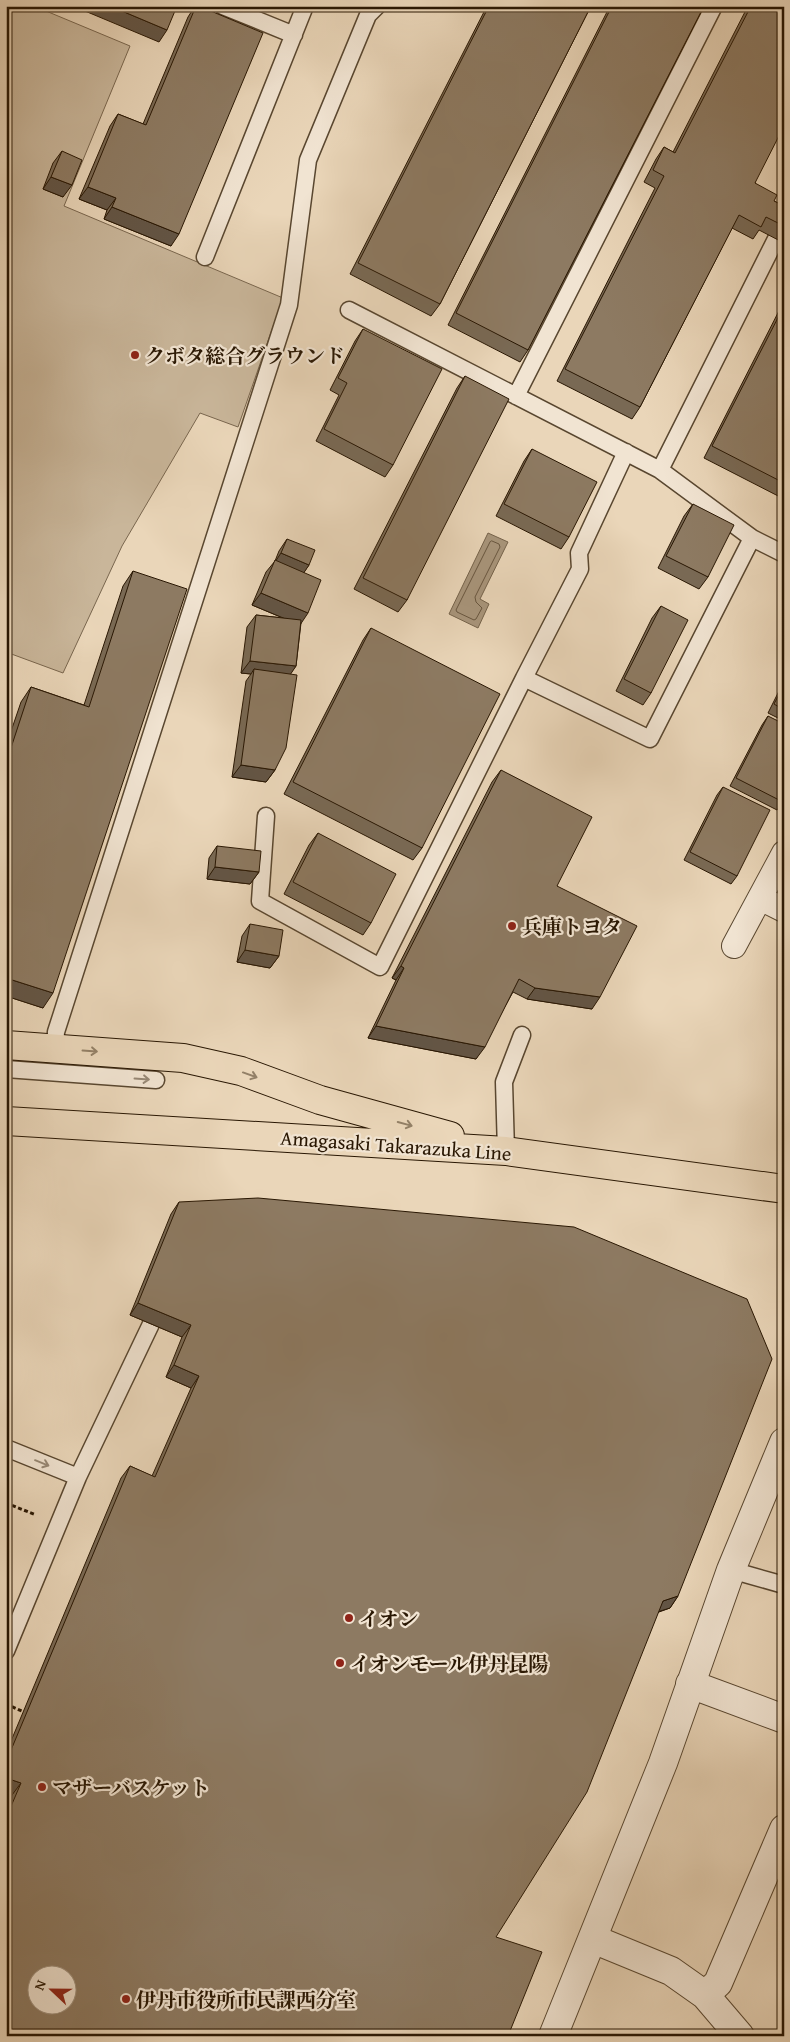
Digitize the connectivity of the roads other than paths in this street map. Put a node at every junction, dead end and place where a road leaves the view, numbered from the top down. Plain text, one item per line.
1 (223, 6) edge
2 (305, 6) edge
3 (377, 6) edge
4 (714, 6) edge
5 (294, 36) junction
6 (784, 224) edge
7 (205, 257) dead end
8 (349, 310) dead end
9 (516, 396) junction
10 (626, 452) junction
11 (660, 470) junction
12 (752, 538) junction
13 (784, 554) edge
14 (524, 678) junction
15 (266, 816) dead end
16 (784, 853) edge
17 (760, 898) junction
18 (784, 910) edge
19 (734, 946) dead end
20 (522, 1035) dead end
21 (6, 1044) edge
22 (55, 1048) junction
23 (6, 1069) edge
24 (156, 1080) dead end
25 (6, 1121) edge
26 (506, 1151) junction
27 (784, 1189) edge
28 (151, 1324) edge
29 (784, 1442) edge
30 (6, 1448) edge
31 (78, 1477) junction
32 (731, 1570) junction
33 (784, 1585) edge
34 (6, 1651) edge
35 (690, 1684) junction
36 (784, 1719) edge
37 (784, 1829) edge
38 (592, 1939) junction
39 (705, 1995) junction
40 (553, 2036) edge
41 (740, 2036) edge

1 - 5 lane
2 - 5 lane
3 - 22 lane
4 - 9 lane
5 - 7 lane
6 - 11 lane
8 - 9 lane
9 - 10 lane
10 - 11 lane
10 - 14 lane
11 - 12 lane
12 - 13 lane
12 - 14 lane
14 - 15 lane
16 - 17 street
17 - 18 street
17 - 19 street
20 - 26 lane
21 - 22 main road
22 -> 26 main road
23 -> 24 lane
25 - 26 main road, Amagasaki Takarazuka Line
26 - 27 main road, Amagasaki Takarazuka Line
28 - 31 lane
29 - 32 street
30 -> 31 lane
31 - 34 lane
32 - 33 lane
32 - 35 street
35 - 36 street
35 - 38 street
37 - 39 street
38 - 39 street
38 - 40 street
39 - 41 street

